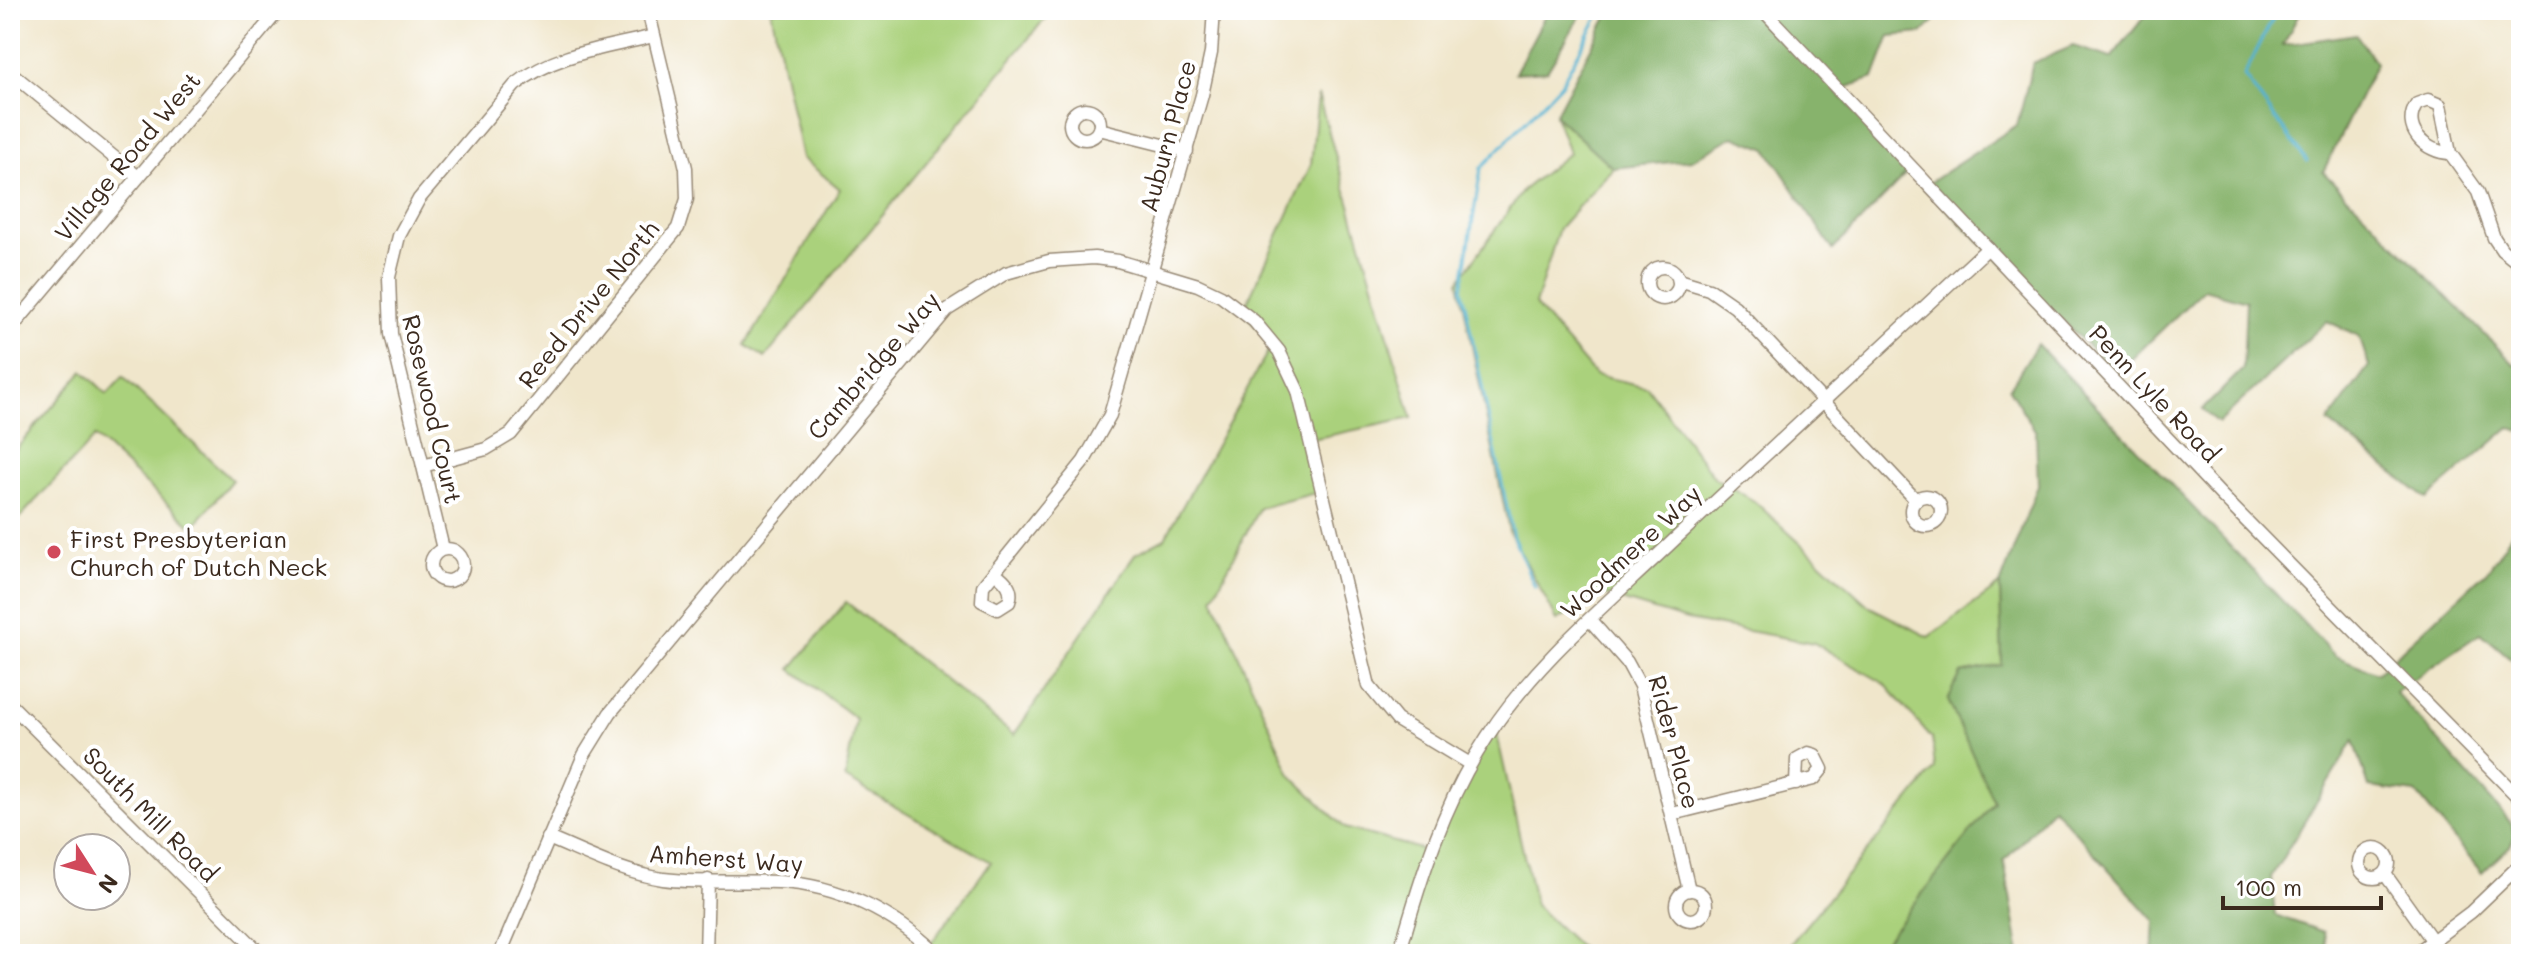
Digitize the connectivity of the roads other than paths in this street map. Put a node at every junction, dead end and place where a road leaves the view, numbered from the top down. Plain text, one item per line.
1 (279, 10) edge
2 (648, 10) edge
3 (1214, 10) edge
4 (1763, 10) edge
5 (654, 36) junction
6 (10, 72) edge
7 (1099, 129) dead end
8 (1187, 151) junction
9 (2450, 153) junction
10 (138, 177) junction
11 (1988, 248) junction
12 (2521, 265) edge
13 (1153, 272) junction
14 (1679, 280) dead end
15 (10, 330) edge
16 (1823, 400) junction
17 (423, 466) junction
18 (1916, 500) dead end
19 (443, 549) dead end
20 (994, 572) dead end
21 (1590, 620) junction
22 (10, 704) edge
23 (1470, 764) junction
24 (1796, 784) dead end
25 (2521, 800) edge
26 (1672, 814) junction
27 (548, 838) junction
28 (2521, 864) edge
29 (2385, 874) dead end
30 (708, 880) junction
31 (1689, 890) dead end
32 (2433, 942) junction
33 (261, 954) edge
34 (500, 954) edge
35 (706, 954) edge
36 (937, 954) edge
37 (1399, 954) edge
38 (2415, 954) edge
39 (2442, 954) edge

1 - 10 street, Village Road West
2 - 5 street, Reed Drive North
3 - 8 street, Auburn Place
4 - 11 street, Penn Lyle Road
5 - 17 street, Reed Drive North
5 - 17 street, Rosewood Court
6 - 10 street
7 - 8 street
8 - 13 street, Auburn Place
9 - 9 street
9 - 12 street
10 - 15 street, Village Road West
11 - 16 street, Woodmere Way
11 - 25 street, Penn Lyle Road
13 - 20 street, Auburn Place
13 - 23 street, Cambridge Way
13 - 27 street, Cambridge Way
14 - 16 street
16 - 18 street
16 - 21 street, Woodmere Way
17 - 19 street, Rosewood Court
21 - 23 street, Woodmere Way
21 - 26 street, Rider Place
22 - 33 street, South Mill Road
23 - 37 street, Woodmere Way
24 - 26 street
26 - 31 street, Rider Place
27 - 30 street, Amherst Way
27 - 34 street, Cambridge Way
28 - 32 street
29 - 32 street
30 - 35 street
30 - 36 street, Amherst Way
32 - 38 street
32 - 39 street

